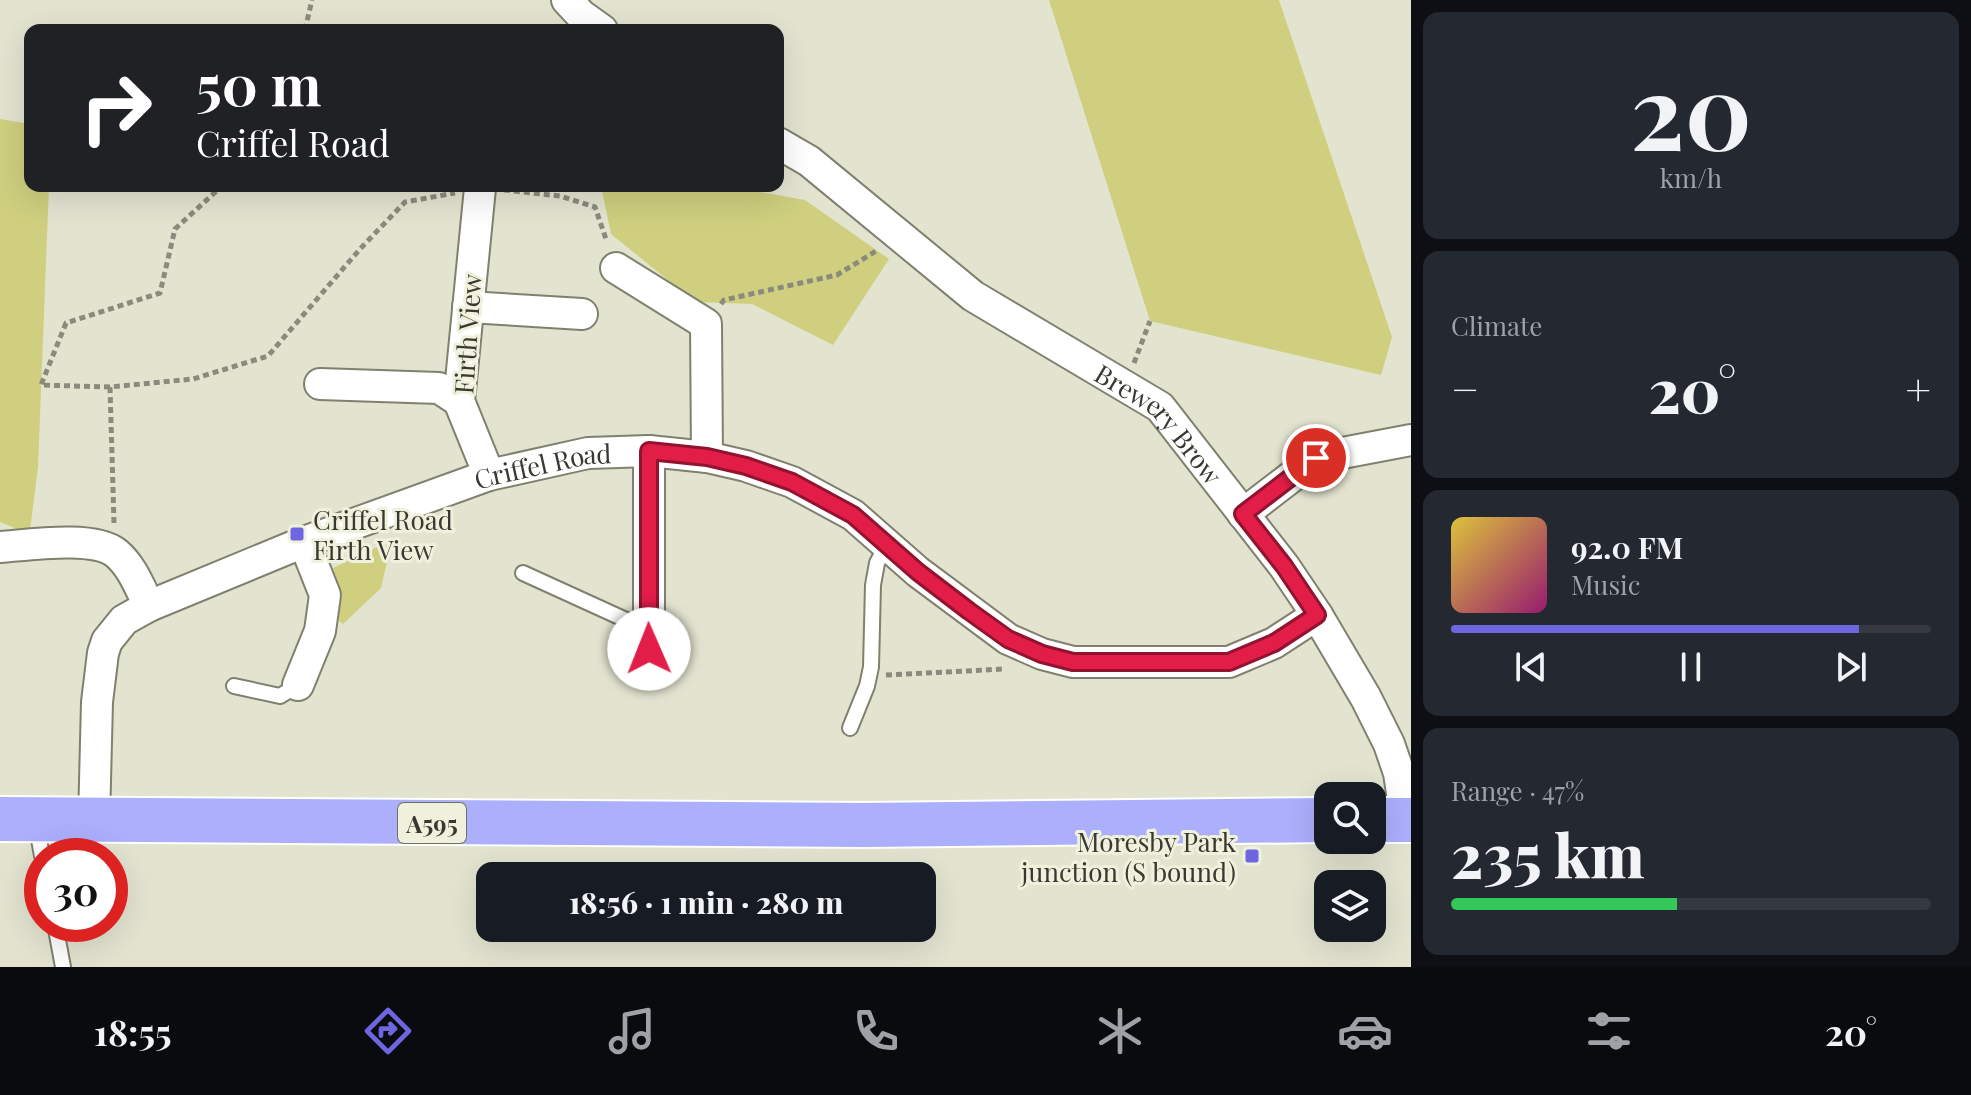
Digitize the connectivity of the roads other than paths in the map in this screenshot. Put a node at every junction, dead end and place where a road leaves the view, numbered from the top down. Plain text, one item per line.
1 (567, 0) edge
2 (594, 24) edge
3 (784, 146) edge
4 (480, 192) edge
5 (616, 268) road end
6 (468, 307) junction
7 (582, 314) dead end
8 (320, 384) dead end
9 (459, 401) junction
10 (1411, 440) edge
11 (649, 451) junction
12 (707, 457) junction
13 (489, 475) junction
14 (1243, 514) junction
15 (304, 542) junction
16 (887, 544) junction
17 (0, 547) edge
18 (523, 573) dead end
19 (149, 606) junction
20 (1317, 615) junction
21 (648, 640) joint
22 (298, 685) joint
23 (234, 686) dead end
24 (850, 728) dead end
25 (1314, 820) edge
26 (1396, 820) edge
27 (94, 821) junction
28 (26, 831) edge
29 (58, 942) edge
30 (63, 967) edge

1 - 2 street
3 - 14 street, Brewery Brow
4 - 6 street, Firth View
5 - 12 street
6 - 7 street
6 - 9 street, Firth View
8 - 9 street
9 - 13 street, Firth View
10 - 14 street
11 - 12 street, Criffel Road
11 - 13 street, Criffel Road
11 - 21 street
12 - 16 street, Criffel Road
13 - 15 street, Criffel Road
14 - 20 street, Brewery Brow
15 - 19 street, Criffel Road
15 - 22 street
16 - 20 street, Criffel Road
16 - 24 lane
17 - 19 street
18 - 21 lane
19 - 27 street, Criffel Road
20 - 26 street, Brewery Brow
22 - 23 lane
25 - 27 highway, A595
27 - 28 highway, A595
29 - 30 lane

